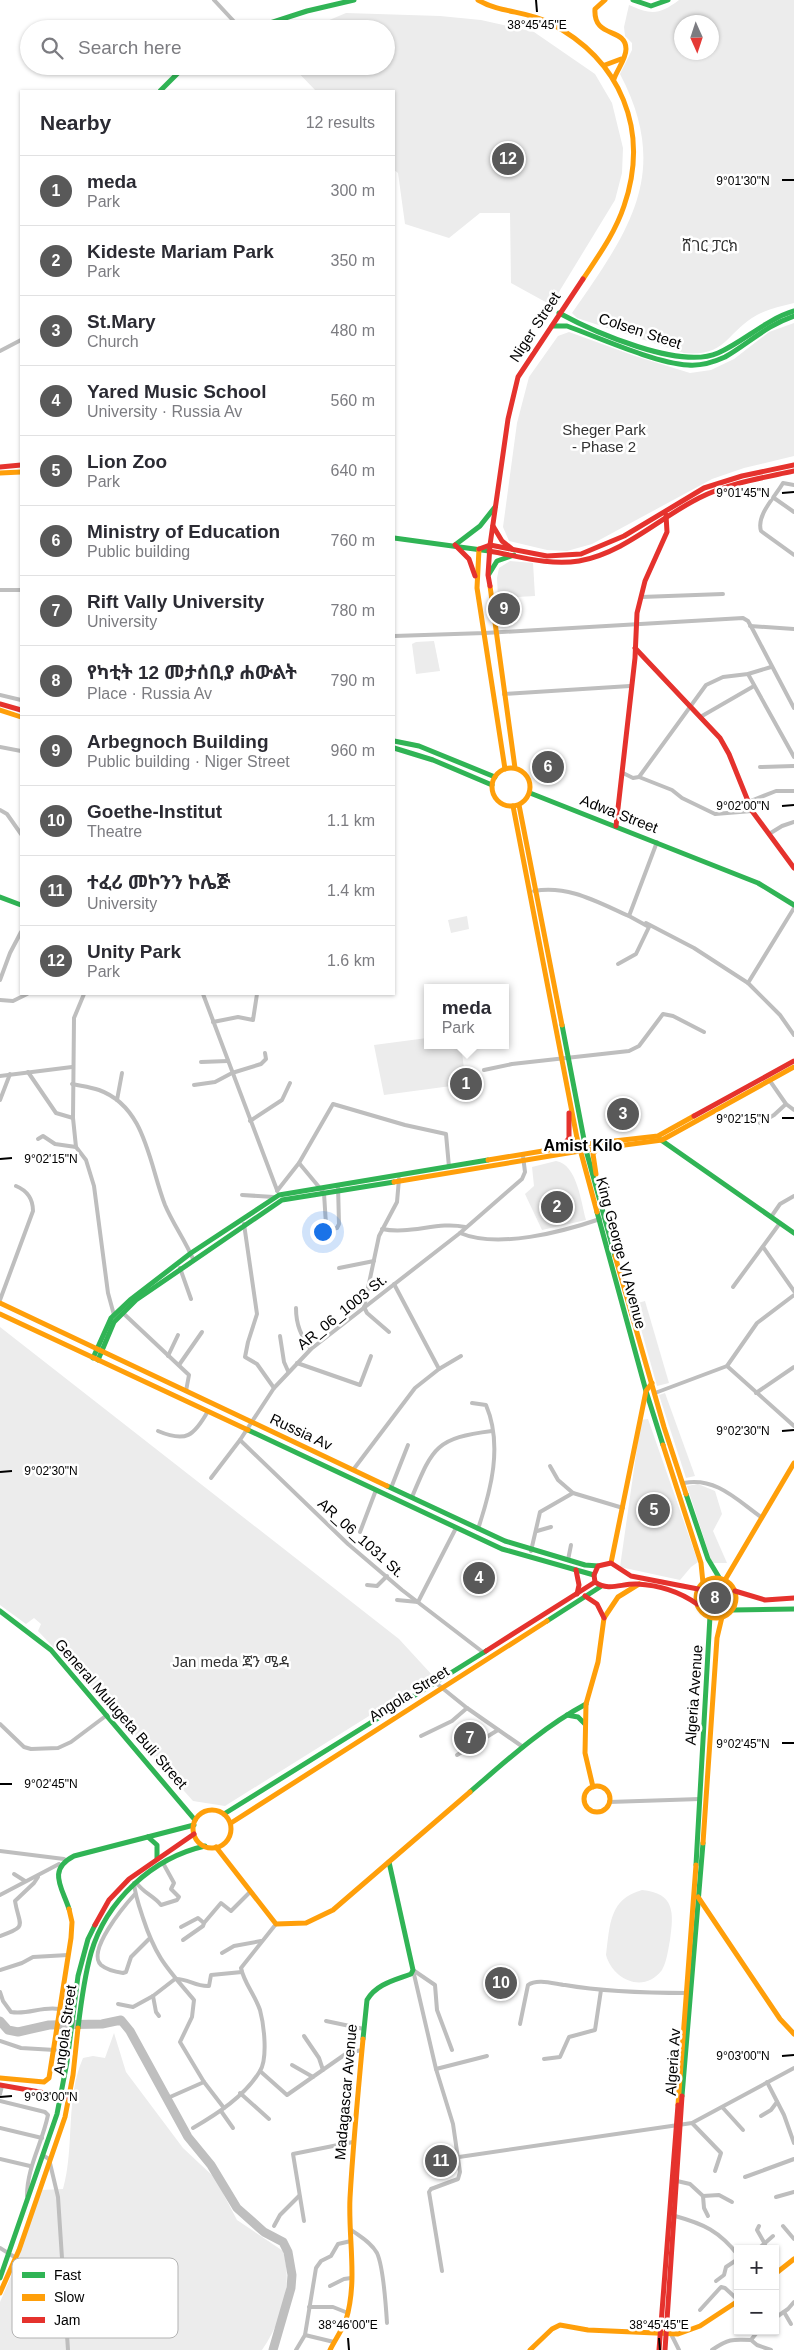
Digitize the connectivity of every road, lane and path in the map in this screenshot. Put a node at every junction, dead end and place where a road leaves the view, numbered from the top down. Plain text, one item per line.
1 (214, 0) edge
2 (354, 0) edge
3 (478, 0) edge
4 (605, 0) edge
5 (633, 0) edge
6 (668, 0) edge
7 (344, 2) edge
8 (233, 20) edge
9 (280, 20) edge
10 (621, 59) junction
11 (605, 65) junction
12 (176, 75) edge
13 (614, 79) junction
14 (161, 90) edge
15 (794, 311) edge
16 (559, 313) junction
17 (794, 316) edge
18 (552, 326) junction
19 (20, 340) edge
20 (0, 350) edge
21 (696, 362) junction
22 (20, 465) edge
23 (794, 465) edge
24 (0, 467) edge
25 (794, 471) edge
26 (20, 472) edge
27 (0, 473) edge
28 (786, 473) junction
29 (783, 483) junction
30 (794, 485) edge
31 (774, 498) junction
32 (496, 505) junction
33 (663, 511) junction
34 (794, 512) edge
35 (666, 516) junction
36 (493, 526) junction
37 (395, 538) edge
38 (455, 545) junction
39 (490, 548) junction
40 (479, 549) junction
41 (594, 550) junction
42 (513, 552) junction
43 (794, 555) edge
44 (596, 556) junction
45 (488, 575) junction
46 (476, 579) junction
47 (0, 590) edge
48 (20, 590) edge
49 (723, 594) dead end
50 (641, 597) junction
51 (637, 624) junction
52 (750, 626) junction
53 (794, 629) edge
54 (496, 633) junction
55 (485, 634) junction
56 (395, 636) edge
57 (635, 648) junction
58 (771, 667) junction
59 (748, 674) junction
60 (630, 686) junction
61 (754, 686) junction
62 (504, 694) junction
63 (0, 695) edge
64 (20, 700) edge
65 (0, 704) edge
66 (692, 706) junction
67 (794, 708) edge
68 (0, 710) edge
69 (20, 710) edge
70 (702, 716) junction
71 (20, 717) edge
72 (395, 741) edge
73 (0, 747) edge
74 (395, 748) edge
75 (20, 751) edge
76 (794, 757) edge
77 (794, 766) edge
78 (760, 767) dead end
79 (505, 768) junction
80 (515, 768) junction
81 (623, 773) junction
82 (495, 777) junction
83 (639, 777) junction
84 (492, 785) junction
85 (794, 791) edge
86 (530, 792) junction
87 (748, 802) junction
88 (516, 805) junction
89 (0, 810) edge
90 (752, 811) junction
91 (794, 822) edge
92 (616, 826) junction
93 (20, 833) edge
94 (769, 834) junction
95 (657, 842) junction
96 (794, 868) edge
97 (536, 891) junction
98 (528, 893) junction
99 (0, 897) edge
100 (20, 905) edge
101 (794, 906) edge
102 (628, 916) junction
103 (646, 923) junction
104 (20, 934) edge
105 (618, 964) dead end
106 (1, 977) edge
107 (748, 983) junction
108 (25, 995) edge
109 (84, 995) edge
110 (202, 995) edge
111 (257, 995) edge
112 (0, 1000) edge
113 (213, 1022) junction
114 (704, 1032) dead end
115 (794, 1035) edge
116 (265, 1053) dead end
117 (568, 1059) junction
118 (561, 1060) junction
119 (228, 1061) junction
120 (794, 1061) edge
121 (200, 1062) dead end
122 (72, 1067) junction
123 (794, 1067) edge
124 (484, 1070) dead end
125 (28, 1072) junction
126 (122, 1073) dead end
127 (232, 1073) junction
128 (10, 1074) junction
129 (0, 1076) edge
130 (770, 1081) junction
131 (290, 1083) dead end
132 (72, 1084) junction
133 (194, 1085) dead end
134 (740, 1094) junction
135 (0, 1100) edge
136 (117, 1100) junction
137 (569, 1101) junction
138 (786, 1104) junction
139 (794, 1110) edge
140 (73, 1118) junction
141 (250, 1120) junction
142 (760, 1123) dead end
143 (660, 1138) junction
144 (38, 1139) dead end
145 (76, 1147) junction
146 (583, 1147) junction
147 (562, 1148) junction
148 (596, 1149) junction
149 (523, 1159) junction
150 (300, 1162) junction
151 (448, 1167) junction
152 (398, 1178) junction
153 (16, 1186) dead end
154 (320, 1187) junction
155 (338, 1188) junction
156 (324, 1193) junction
157 (242, 1195) dead end
158 (278, 1196) junction
159 (599, 1196) junction
160 (794, 1196) edge
161 (771, 1217) junction
162 (602, 1218) junction
163 (780, 1223) junction
164 (244, 1224) junction
165 (465, 1227) junction
166 (382, 1230) junction
167 (460, 1233) junction
168 (794, 1233) edge
169 (763, 1246) junction
170 (192, 1256) junction
171 (374, 1261) junction
172 (180, 1268) junction
173 (339, 1268) dead end
174 (165, 1275) junction
175 (394, 1284) junction
176 (733, 1287) dead end
177 (794, 1291) edge
178 (794, 1295) edge
179 (191, 1299) dead end
180 (0, 1301) edge
181 (364, 1307) junction
182 (296, 1308) dead end
183 (122, 1313) junction
184 (0, 1314) edge
185 (116, 1317) junction
186 (202, 1332) dead end
187 (389, 1332) dead end
188 (178, 1335) dead end
189 (280, 1336) dead end
190 (311, 1349) junction
191 (100, 1351) junction
192 (168, 1356) junction
193 (371, 1356) dead end
194 (462, 1356) dead end
195 (96, 1359) junction
196 (297, 1363) junction
197 (179, 1365) junction
198 (727, 1366) junction
199 (794, 1367) edge
200 (439, 1369) junction
201 (288, 1371) junction
202 (652, 1383) junction
203 (274, 1388) junction
204 (186, 1391) junction
205 (646, 1391) junction
206 (655, 1393) junction
207 (756, 1393) junction
208 (472, 1403) dead end
209 (208, 1411) junction
210 (251, 1422) junction
211 (794, 1426) edge
212 (248, 1429) junction
213 (158, 1431) dead end
214 (492, 1431) junction
215 (240, 1440) junction
216 (408, 1445) dead end
217 (794, 1463) edge
218 (550, 1466) dead end
219 (678, 1466) junction
220 (672, 1469) junction
221 (353, 1470) junction
222 (211, 1478) dead end
223 (684, 1483) junction
224 (391, 1488) junction
225 (376, 1490) junction
226 (573, 1493) junction
227 (412, 1497) junction
228 (623, 1508) junction
229 (761, 1517) junction
230 (469, 1524) junction
231 (550, 1527) dead end
232 (456, 1528) junction
233 (478, 1529) junction
234 (536, 1531) junction
235 (360, 1532) dead end
236 (466, 1532) junction
237 (505, 1541) junction
238 (570, 1545) dead end
239 (502, 1549) junction
240 (531, 1550) junction
241 (568, 1560) junction
242 (611, 1563) junction
243 (598, 1566) junction
244 (576, 1570) junction
245 (387, 1576) junction
246 (594, 1576) junction
247 (723, 1579) junction
248 (595, 1582) junction
249 (703, 1583) junction
250 (639, 1584) junction
251 (367, 1585) dead end
252 (600, 1587) junction
253 (698, 1589) junction
254 (735, 1591) junction
255 (577, 1594) junction
256 (585, 1596) junction
257 (794, 1598) edge
258 (397, 1600) dead end
259 (418, 1602) junction
260 (697, 1604) junction
261 (794, 1609) edge
262 (732, 1610) junction
263 (0, 1611) edge
264 (710, 1616) junction
265 (722, 1617) junction
266 (604, 1618) junction
267 (484, 1654) junction
268 (707, 1673) junction
269 (715, 1673) junction
270 (436, 1683) junction
271 (441, 1688) junction
272 (586, 1704) junction
273 (467, 1708) junction
274 (107, 1715) junction
275 (566, 1715) junction
276 (0, 1724) edge
277 (586, 1724) junction
278 (498, 1730) junction
279 (421, 1736) dead end
280 (523, 1747) junction
281 (457, 1755) dead end
282 (709, 1775) joint
283 (700, 1776) joint
284 (274, 1783) junction
285 (593, 1787) junction
286 (280, 1791) junction
287 (698, 1799) junction
288 (708, 1799) junction
289 (609, 1802) junction
290 (224, 1814) junction
291 (194, 1822) junction
292 (231, 1823) junction
293 (194, 1834) junction
294 (148, 1837) junction
295 (205, 1846) junction
296 (216, 1847) junction
297 (0, 1851) edge
298 (157, 1858) junction
299 (64, 1859) junction
300 (390, 1862) junction
301 (163, 1863) junction
302 (59, 1864) junction
303 (14, 1874) dead end
304 (38, 1877) junction
305 (25, 1881) junction
306 (135, 1883) junction
307 (694, 1891) junction
308 (122, 1892) junction
309 (250, 1892) junction
310 (135, 1894) junction
311 (0, 1895) edge
312 (700, 1899) junction
313 (204, 1923) junction
314 (276, 1924) junction
315 (181, 1927) dead end
316 (0, 1936) edge
317 (150, 1939) junction
318 (183, 1940) dead end
319 (261, 1941) junction
320 (222, 1953) dead end
321 (68, 1954) junction
322 (0, 1970) edge
323 (413, 1970) junction
324 (242, 1972) junction
325 (174, 1979) junction
326 (601, 1990) junction
327 (0, 1992) edge
328 (688, 1993) junction
329 (152, 1996) junction
330 (118, 2004) dead end
331 (60, 2009) junction
332 (159, 2016) dead end
333 (326, 2020) dead end
334 (520, 2024) dead end
335 (364, 2029) junction
336 (794, 2034) edge
337 (304, 2036) dead end
338 (0, 2041) edge
339 (55, 2050) junction
340 (362, 2050) junction
341 (452, 2050) dead end
342 (487, 2056) dead end
343 (544, 2059) dead end
344 (292, 2064) dead end
345 (794, 2068) edge
346 (436, 2069) junction
347 (324, 2070) junction
348 (260, 2071) junction
349 (313, 2077) junction
350 (0, 2078) edge
351 (204, 2082) junction
352 (767, 2082) junction
353 (1, 2085) edge
354 (240, 2093) junction
355 (0, 2094) edge
356 (60, 2095) junction
357 (68, 2097) junction
358 (170, 2097) dead end
359 (0, 2101) edge
360 (777, 2102) junction
361 (723, 2108) junction
362 (223, 2110) junction
363 (761, 2116) dead end
364 (269, 2119) dead end
365 (692, 2123) junction
366 (682, 2126) junction
367 (674, 2127) junction
368 (0, 2128) edge
369 (192, 2128) dead end
370 (233, 2128) dead end
371 (743, 2130) dead end
372 (42, 2138) junction
373 (353, 2142) junction
374 (794, 2143) edge
375 (44, 2156) junction
376 (459, 2158) junction
377 (0, 2159) edge
378 (49, 2159) junction
379 (794, 2159) edge
380 (30, 2166) junction
381 (715, 2171) dead end
382 (745, 2177) dead end
383 (677, 2181) junction
384 (794, 2192) edge
385 (299, 2196) junction
386 (703, 2196) junction
387 (776, 2198) dead end
388 (27, 2200) junction
389 (732, 2202) dead end
390 (675, 2216) junction
391 (708, 2216) dead end
392 (304, 2221) dead end
393 (274, 2226) dead end
394 (759, 2226) dead end
395 (783, 2226) dead end
396 (350, 2229) junction
397 (774, 2236) dead end
398 (794, 2238) edge
399 (351, 2241) junction
400 (794, 2242) edge
401 (766, 2244) joint
402 (0, 2248) edge
403 (734, 2251) edge
404 (9, 2254) junction
405 (16, 2258) joint
406 (62, 2258) edge
407 (734, 2260) edge
408 (794, 2260) edge
409 (12, 2267) edge
410 (779, 2271) edge
411 (442, 2272) dead end
412 (0, 2278) edge
413 (351, 2278) junction
414 (716, 2281) dead end
415 (330, 2286) dead end
416 (0, 2293) edge
417 (734, 2296) edge
418 (794, 2302) edge
419 (734, 2303) edge
420 (309, 2307) junction
421 (700, 2310) dead end
422 (784, 2312) junction
423 (348, 2313) junction
424 (779, 2315) edge
425 (387, 2323) dead end
426 (791, 2324) dead end
427 (305, 2335) junction
428 (666, 2335) junction
429 (755, 2335) edge
430 (751, 2340) junction
431 (334, 2342) junction
432 (296, 2350) edge
433 (330, 2350) edge
434 (530, 2350) edge
435 (659, 2350) edge
436 (664, 2350) edge
437 (678, 2350) edge
438 (712, 2350) edge
439 (771, 2350) edge

1 - 8 street
2 - 7 main road
3 - 11 main road, Niger Street
4 - 10 main road
5 - 6 main road
7 - 9 main road
10 - 11 main road
10 - 13 main road
11 - 13 main road, Niger Street
12 - 14 main road
13 - 16 main road, Niger Street
15 - 21 main road, Colsen Steet
16 - 18 main road, Niger Street
16 - 21 main road, Colsen Steet
17 - 21 main road
18 - 21 main road
18 - 32 main road, Niger Street
19 - 20 street
22 - 24 main road
23 - 33 main road
25 - 28 main road
26 - 27 main road
28 - 29 street
28 - 35 main road
29 - 30 street
29 - 31 street
31 - 34 street
31 - 43 street
32 - 36 main road, Niger Street
32 - 38 main road
33 - 35 main road
33 - 41 main road
35 - 44 main road
35 - 50 main road
36 - 39 main road, Niger Street
36 - 42 main road
37 - 38 main road
38 - 40 main road
38 - 46 main road
39 - 40 main road
39 - 42 main road
39 - 45 main road, Niger Street
40 - 46 main road
41 - 42 main road
41 - 44 main road
42 - 44 main road
42 - 45 main road
45 - 54 main road, Niger Street
46 - 55 main road
47 - 48 street
49 - 50 street
50 - 51 main road
51 - 52 street
51 - 54 street
51 - 57 main road
52 - 53 street
52 - 58 street
54 - 55 street
54 - 62 main road, Niger Street
55 - 56 street
55 - 79 main road
57 - 60 main road
57 - 66 main road
58 - 59 street
58 - 67 street
59 - 61 street
59 - 66 street
60 - 62 street
60 - 81 main road
61 - 70 street
61 - 76 street
62 - 80 main road, Niger Street
63 - 64 street
65 - 69 main road
66 - 70 main road
66 - 83 street
68 - 71 main road
70 - 87 main road
72 - 82 main road
73 - 75 street
74 - 84 main road
77 - 78 street
79 - 80 main road
79 - 82 main road
80 - 86 main road
81 - 83 street
81 - 92 main road
82 - 84 main road
83 - 90 street
84 - 88 main road
85 - 87 street
86 - 88 main road
86 - 92 main road, Adwa Street
87 - 90 main road
88 - 97 main road, King George VI Avenue
88 - 98 main road, King George VI Avenue
89 - 93 street
90 - 94 main road
91 - 94 street
92 - 95 main road, Adwa Street
94 - 96 main road
95 - 101 main road, Adwa Street
95 - 102 street
97 - 98 street
97 - 102 street
97 - 117 main road, King George VI Avenue
98 - 118 main road, King George VI Avenue
99 - 100 main road
101 - 107 street
102 - 103 street
103 - 105 street
103 - 107 street
104 - 106 street
107 - 115 street
108 - 112 street
109 - 122 street
110 - 113 street
111 - 113 street
113 - 119 street
114 - 117 street
116 - 127 street
117 - 118 street
117 - 146 main road, King George VI Avenue
118 - 124 street
118 - 137 main road, King George VI Avenue
119 - 121 street
119 - 127 street
120 - 134 main road
122 - 125 street
122 - 132 street
123 - 130 main road
125 - 128 street
125 - 140 street
126 - 136 street
127 - 133 street
127 - 141 street
128 - 129 street
128 - 135 street
130 - 134 main road
130 - 138 street
131 - 141 street
132 - 136 street
132 - 140 street
134 - 143 main road
136 - 170 street
137 - 146 main road, King George VI Avenue
137 - 147 main road
138 - 139 street
138 - 142 street
140 - 145 street
141 - 158 street
143 - 146 main road
143 - 148 main road
143 - 161 main road
144 - 145 street
145 - 185 street
146 - 147 main road
146 - 148 main road
146 - 149 main road
146 - 159 main road, King George VI Avenue
146 - 162 main road, King George VI Avenue
147 - 149 main road
148 - 159 main road
149 - 151 main road
149 - 152 main road
149 - 165 street, AR_06_1003 St.
150 - 151 street
150 - 154 street
150 - 158 street
151 - 152 main road
152 - 155 main road
152 - 166 street
153 - 180 street
154 - 155 main road
154 - 156 street
154 - 158 main road
155 - 156 main road
155 - 156 street
156 - 158 main road
157 - 158 street
158 - 164 main road
158 - 170 main road
159 - 162 main road, King George VI Avenue
160 - 161 street
161 - 163 main road
162 - 167 street
162 - 202 main road, King George VI Avenue
162 - 205 main road, King George VI Avenue
163 - 168 main road
163 - 169 street
164 - 170 main road
164 - 203 street
165 - 166 street
165 - 167 street, AR_06_1003 St.
166 - 171 street
167 - 175 street, AR_06_1003 St.
169 - 176 street
169 - 177 street
170 - 172 main road
170 - 174 main road
171 - 173 street
171 - 181 street
172 - 174 main road
172 - 179 street
174 - 183 main road
174 - 185 main road
175 - 181 street, AR_06_1003 St.
175 - 200 street
178 - 198 street
180 - 191 main road, Russia Av
181 - 187 street
181 - 190 street, AR_06_1003 St.
182 - 190 street
183 - 185 main road
183 - 192 street
184 - 195 main road, Russia Av
185 - 191 main road
186 - 197 street
188 - 192 street
189 - 201 street
190 - 196 street, AR_06_1003 St.
191 - 195 main road
191 - 204 main road, Russia Av
192 - 197 street
193 - 196 street
194 - 200 street
195 - 209 main road, Russia Av
196 - 201 street, AR_06_1003 St.
197 - 204 street
198 - 206 street
198 - 207 street
199 - 207 street
200 - 221 street
201 - 203 street, AR_06_1003 St.
202 - 205 main road
202 - 206 main road, King George VI Avenue
203 - 210 street, AR_06_1003 St.
204 - 210 main road, Russia Av
205 - 220 main road, King George VI Avenue
205 - 228 main road
206 - 219 main road, King George VI Avenue
207 - 211 street
208 - 214 street
209 - 212 main road, Russia Av
209 - 213 street
210 - 212 street, AR_06_1003 St.
210 - 221 main road, Russia Av
212 - 215 street
212 - 225 main road, Russia Av
214 - 227 street
214 - 233 street
215 - 222 street
215 - 245 street, AR_06_1031 St.
216 - 224 street
217 - 229 main road
218 - 226 street
219 - 220 main road
219 - 223 main road, King George VI Avenue
220 - 249 main road, King George VI Avenue
221 - 224 main road, Russia Av
223 - 229 street
223 - 247 main road, King George VI Avenue
224 - 227 main road, Russia Av
225 - 232 main road, Russia Av
225 - 235 street
226 - 228 street
226 - 234 street
227 - 230 main road, Russia Av
228 - 242 main road
229 - 247 main road
230 - 233 main road, Russia Av
230 - 236 main road
231 - 234 street
232 - 236 main road, Russia Av
232 - 259 street
233 - 237 main road, Russia Av
234 - 240 street
236 - 239 main road, Russia Av
237 - 239 main road
237 - 240 main road, Russia Av
238 - 241 street
239 - 244 main road, Russia Av
240 - 241 main road, Russia Av
241 - 243 main road, Russia Av
242 - 243 main road
242 - 253 main road
243 - 246 main road
244 - 246 main road, Russia Av
244 - 255 main road
245 - 251 street
245 - 259 street, AR_06_1031 St.
246 - 248 main road
247 - 249 main road
247 - 254 main road
248 - 252 main road
248 - 255 main road
249 - 253 main road
250 - 252 main road
250 - 260 main road
250 - 266 main road
252 - 256 main road, Angola Street
253 - 260 main road
254 - 257 main road
254 - 262 main road
255 - 267 main road
256 - 266 main road
256 - 271 main road, Angola Street
258 - 259 street
259 - 267 street, AR_06_1031 St.
260 - 264 main road
261 - 262 main road
262 - 265 main road
263 - 274 main road, General Mulugeta Buli Street
264 - 265 main road
264 - 268 main road, Algeria Avenue
265 - 269 main road, Algeria Avenue
266 - 272 main road
267 - 270 main road
268 - 269 main road
268 - 283 main road, Algeria Avenue
269 - 282 main road, Algeria Avenue
270 - 271 street
270 - 284 main road
271 - 273 street
271 - 286 main road, Angola Street
272 - 275 main road
272 - 277 main road
273 - 278 street
273 - 279 street
274 - 276 street
274 - 291 main road, General Mulugeta Buli Street
275 - 277 main road
275 - 280 main road
277 - 285 main road
278 - 280 street
278 - 281 street
280 - 300 main road
282 - 288 main road, Algeria Av
283 - 287 main road, Algeria Av
284 - 286 main road
284 - 290 main road
285 - 289 main road
285 - 289 main road
286 - 292 main road, Angola Street
287 - 288 street
287 - 289 street
287 - 307 main road, Algeria Av
288 - 312 main road, Algeria Av
290 - 291 main road
290 - 292 main road
291 - 293 main road
291 - 294 main road
292 - 296 main road
293 - 295 main road
293 - 298 main road
294 - 298 main road
294 - 299 main road
295 - 296 main road
295 - 301 main road, Angola Street
296 - 309 main road
297 - 299 street
298 - 308 main road
299 - 302 main road
300 - 314 main road
300 - 323 main road
301 - 306 main road, Angola Street
301 - 306 street
302 - 304 street
302 - 321 main road
303 - 305 street
304 - 305 street
304 - 316 street
305 - 311 street
306 - 308 main road, Angola Street
306 - 310 street
307 - 312 main road
307 - 328 main road, Algeria Av
308 - 356 main road
308 - 357 main road, Angola Street
309 - 313 street
309 - 314 main road
310 - 317 street
310 - 317 street
312 - 328 main road, Algeria Av
312 - 336 main road
313 - 315 street
313 - 318 street
314 - 319 street
317 - 325 street
319 - 320 street
319 - 324 street
321 - 322 street
321 - 331 main road
323 - 335 main road, Madagascar Avenue
323 - 341 street
323 - 346 street
324 - 325 street
324 - 348 street
325 - 329 street
325 - 351 street
326 - 328 street
326 - 334 street
326 - 343 street
327 - 331 street
328 - 366 main road, Algeria Av
328 - 367 main road, Algeria Av
329 - 330 street
329 - 332 street
331 - 339 main road
333 - 335 street
335 - 340 main road, Madagascar Avenue
337 - 347 street
338 - 339 street
339 - 350 main road
340 - 347 street
340 - 373 main road, Madagascar Avenue
342 - 346 street
344 - 349 street
345 - 352 street
346 - 376 street
347 - 349 street
348 - 349 street
348 - 354 street
351 - 358 street
351 - 362 street
352 - 360 street
352 - 361 street
353 - 355 street
353 - 356 main road
354 - 362 street
354 - 364 street
356 - 357 main road
356 - 375 main road
357 - 378 main road, Angola Street
359 - 372 street
360 - 363 street
360 - 374 street
361 - 365 street
361 - 371 street
362 - 369 street
362 - 370 street
365 - 366 street
365 - 381 street
366 - 367 street
366 - 383 main road, Algeria Av
367 - 376 street
367 - 428 main road, Algeria Av
368 - 372 street
372 - 380 street
373 - 385 street
373 - 396 main road, Madagascar Avenue
375 - 378 street
375 - 388 main road
376 - 411 street
377 - 380 street
378 - 405 main road, Angola Street
378 - 406 street
379 - 382 street
380 - 388 street
383 - 386 street
383 - 390 main road, Algeria Av
384 - 387 street
385 - 392 street
385 - 393 street
386 - 389 street
386 - 391 street
388 - 404 main road
390 - 403 street
390 - 428 main road, Algeria Av
394 - 401 street
395 - 398 street
396 - 399 main road, Madagascar Avenue
396 - 425 street
397 - 401 street
398 - 400 street
399 - 413 main road, Madagascar Avenue
399 - 420 street
402 - 404 street
404 - 405 street
404 - 412 main road
407 - 414 street
408 - 410 main road
409 - 416 main road, Angola Street
413 - 415 street
413 - 423 main road, Madagascar Avenue
417 - 421 street
418 - 422 street
419 - 428 main road
420 - 423 street
420 - 427 street
422 - 424 street
422 - 426 street
423 - 431 main road, Madagascar Avenue
427 - 431 street
427 - 432 street
428 - 434 main road
428 - 435 main road, Algeria Av
428 - 436 main road, Algeria Av
428 - 437 street
429 - 430 street
430 - 438 street
430 - 439 street
431 - 433 main road, Madagascar Avenue

